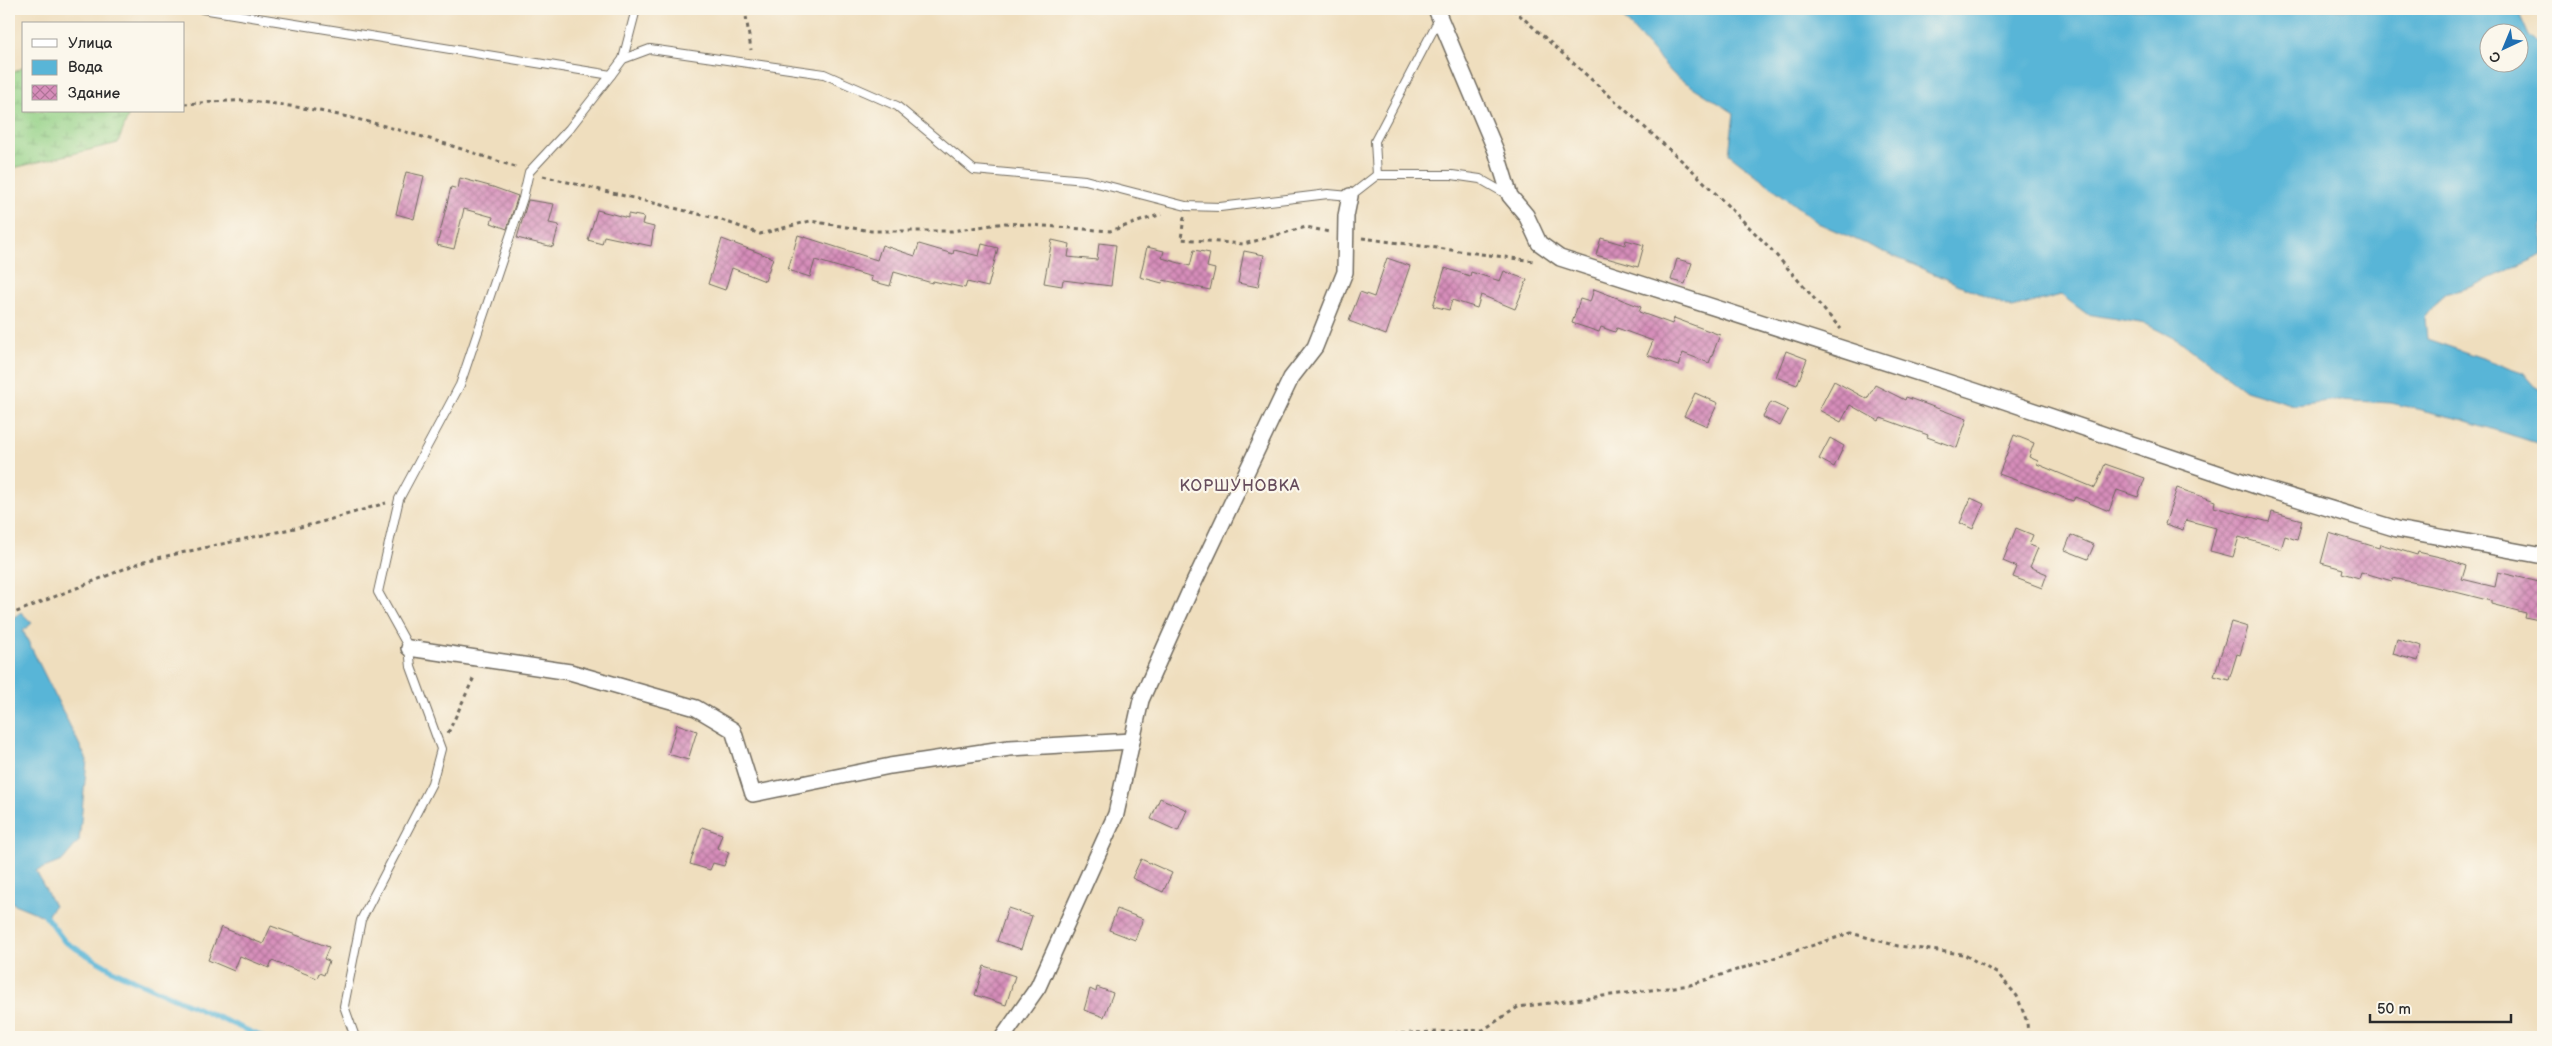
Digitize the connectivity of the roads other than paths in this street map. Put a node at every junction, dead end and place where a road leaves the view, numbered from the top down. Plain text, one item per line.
1 (202, 9) edge
2 (636, 9) edge
3 (1438, 14) edge
4 (623, 59) junction
5 (611, 75) junction
6 (1378, 175) junction
7 (1350, 196) junction
8 (1510, 196) junction
9 (2543, 556) edge
10 (410, 648) junction
11 (1132, 741) junction
12 (355, 1037) edge
13 (1003, 1037) edge

1 - 5 lane
2 - 4 lane
3 - 6 lane
3 - 8 street
4 - 5 lane
4 - 7 lane
5 - 10 lane
6 - 7 lane
6 - 8 lane
7 - 11 street
8 - 9 street
10 - 11 street
10 - 12 lane
11 - 13 street

